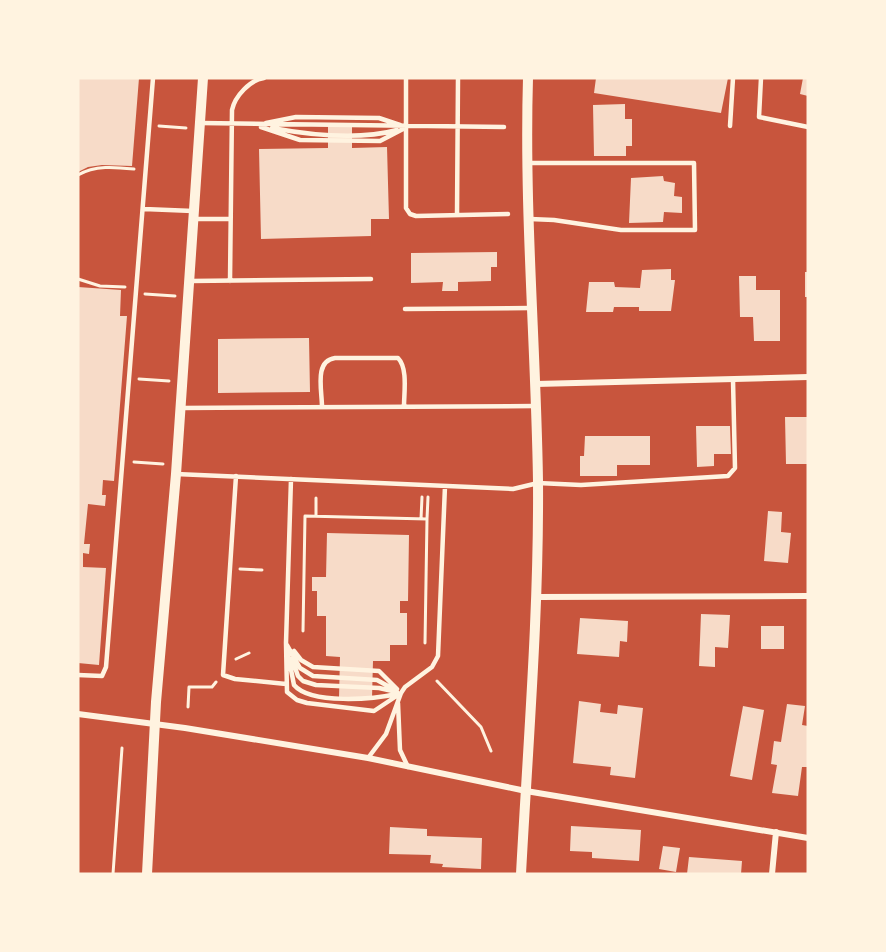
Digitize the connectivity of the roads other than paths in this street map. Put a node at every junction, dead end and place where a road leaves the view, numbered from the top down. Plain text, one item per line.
1 (153, 78) edge
2 (202, 78) edge
3 (264, 78) edge
4 (405, 78) edge
5 (458, 78) edge
6 (528, 78) edge
7 (733, 78) edge
8 (761, 78) edge
9 (232, 124) junction
10 (256, 125) junction
11 (200, 126) junction
12 (730, 126) dead end
13 (406, 127) junction
14 (458, 127) junction
15 (504, 127) dead end
16 (808, 127) edge
17 (528, 163) junction
18 (144, 209) junction
19 (508, 214) dead end
20 (193, 215) junction
21 (457, 215) junction
22 (230, 219) junction
23 (528, 219) junction
24 (371, 279) dead end
25 (189, 281) junction
26 (230, 281) junction
27 (532, 308) junction
28 (405, 309) dead end
29 (808, 377) edge
30 (733, 380) junction
31 (536, 384) junction
32 (404, 406) junction
33 (536, 406) junction
34 (322, 407) junction
35 (181, 408) junction
36 (177, 469) junction
37 (236, 476) junction
38 (291, 479) junction
39 (538, 483) junction
40 (445, 486) junction
41 (808, 596) edge
42 (536, 597) junction
43 (286, 642) junction
44 (78, 675) edge
45 (286, 684) junction
46 (401, 693) junction
47 (398, 700) junction
48 (78, 714) edge
49 (155, 724) junction
50 (368, 759) junction
51 (408, 767) junction
52 (526, 791) junction
53 (776, 832) junction
54 (808, 838) edge
55 (147, 874) edge
56 (521, 874) edge
57 (772, 874) edge

1 - 18 lane
2 - 11 street
3 - 9 lane
4 - 13 lane
5 - 14 lane
6 - 17 street
7 - 12 lane
8 - 16 lane
9 - 10 lane
9 - 11 lane
9 - 22 lane
10 - 13 lane
10 - 13 lane
10 - 13 lane
11 - 20 street
13 - 14 lane
13 - 21 lane
14 - 15 lane
14 - 21 lane
17 - 23 street
17 - 23 lane
18 - 20 lane
18 - 44 lane
19 - 21 lane
20 - 22 lane
20 - 25 street
22 - 26 lane
23 - 27 street
24 - 26 lane
25 - 26 lane
25 - 35 street
27 - 28 lane
27 - 31 street
29 - 30 street
30 - 31 street
30 - 39 lane
31 - 33 street
32 - 33 lane
32 - 34 lane
32 - 34 lane
33 - 39 street
34 - 35 lane
35 - 36 street
36 - 37 lane
36 - 49 street
37 - 38 lane
37 - 45 lane
38 - 40 lane
38 - 43 lane
39 - 40 lane
39 - 42 street
40 - 46 lane
41 - 42 street
42 - 52 street
43 - 45 lane
43 - 46 lane
43 - 46 lane
43 - 46 lane
43 - 46 lane
45 - 46 lane
46 - 47 lane
47 - 50 lane
47 - 51 lane
48 - 49 street
49 - 50 street
49 - 55 street
50 - 51 street
51 - 52 street
52 - 53 street
52 - 56 street
53 - 54 street
53 - 57 street

